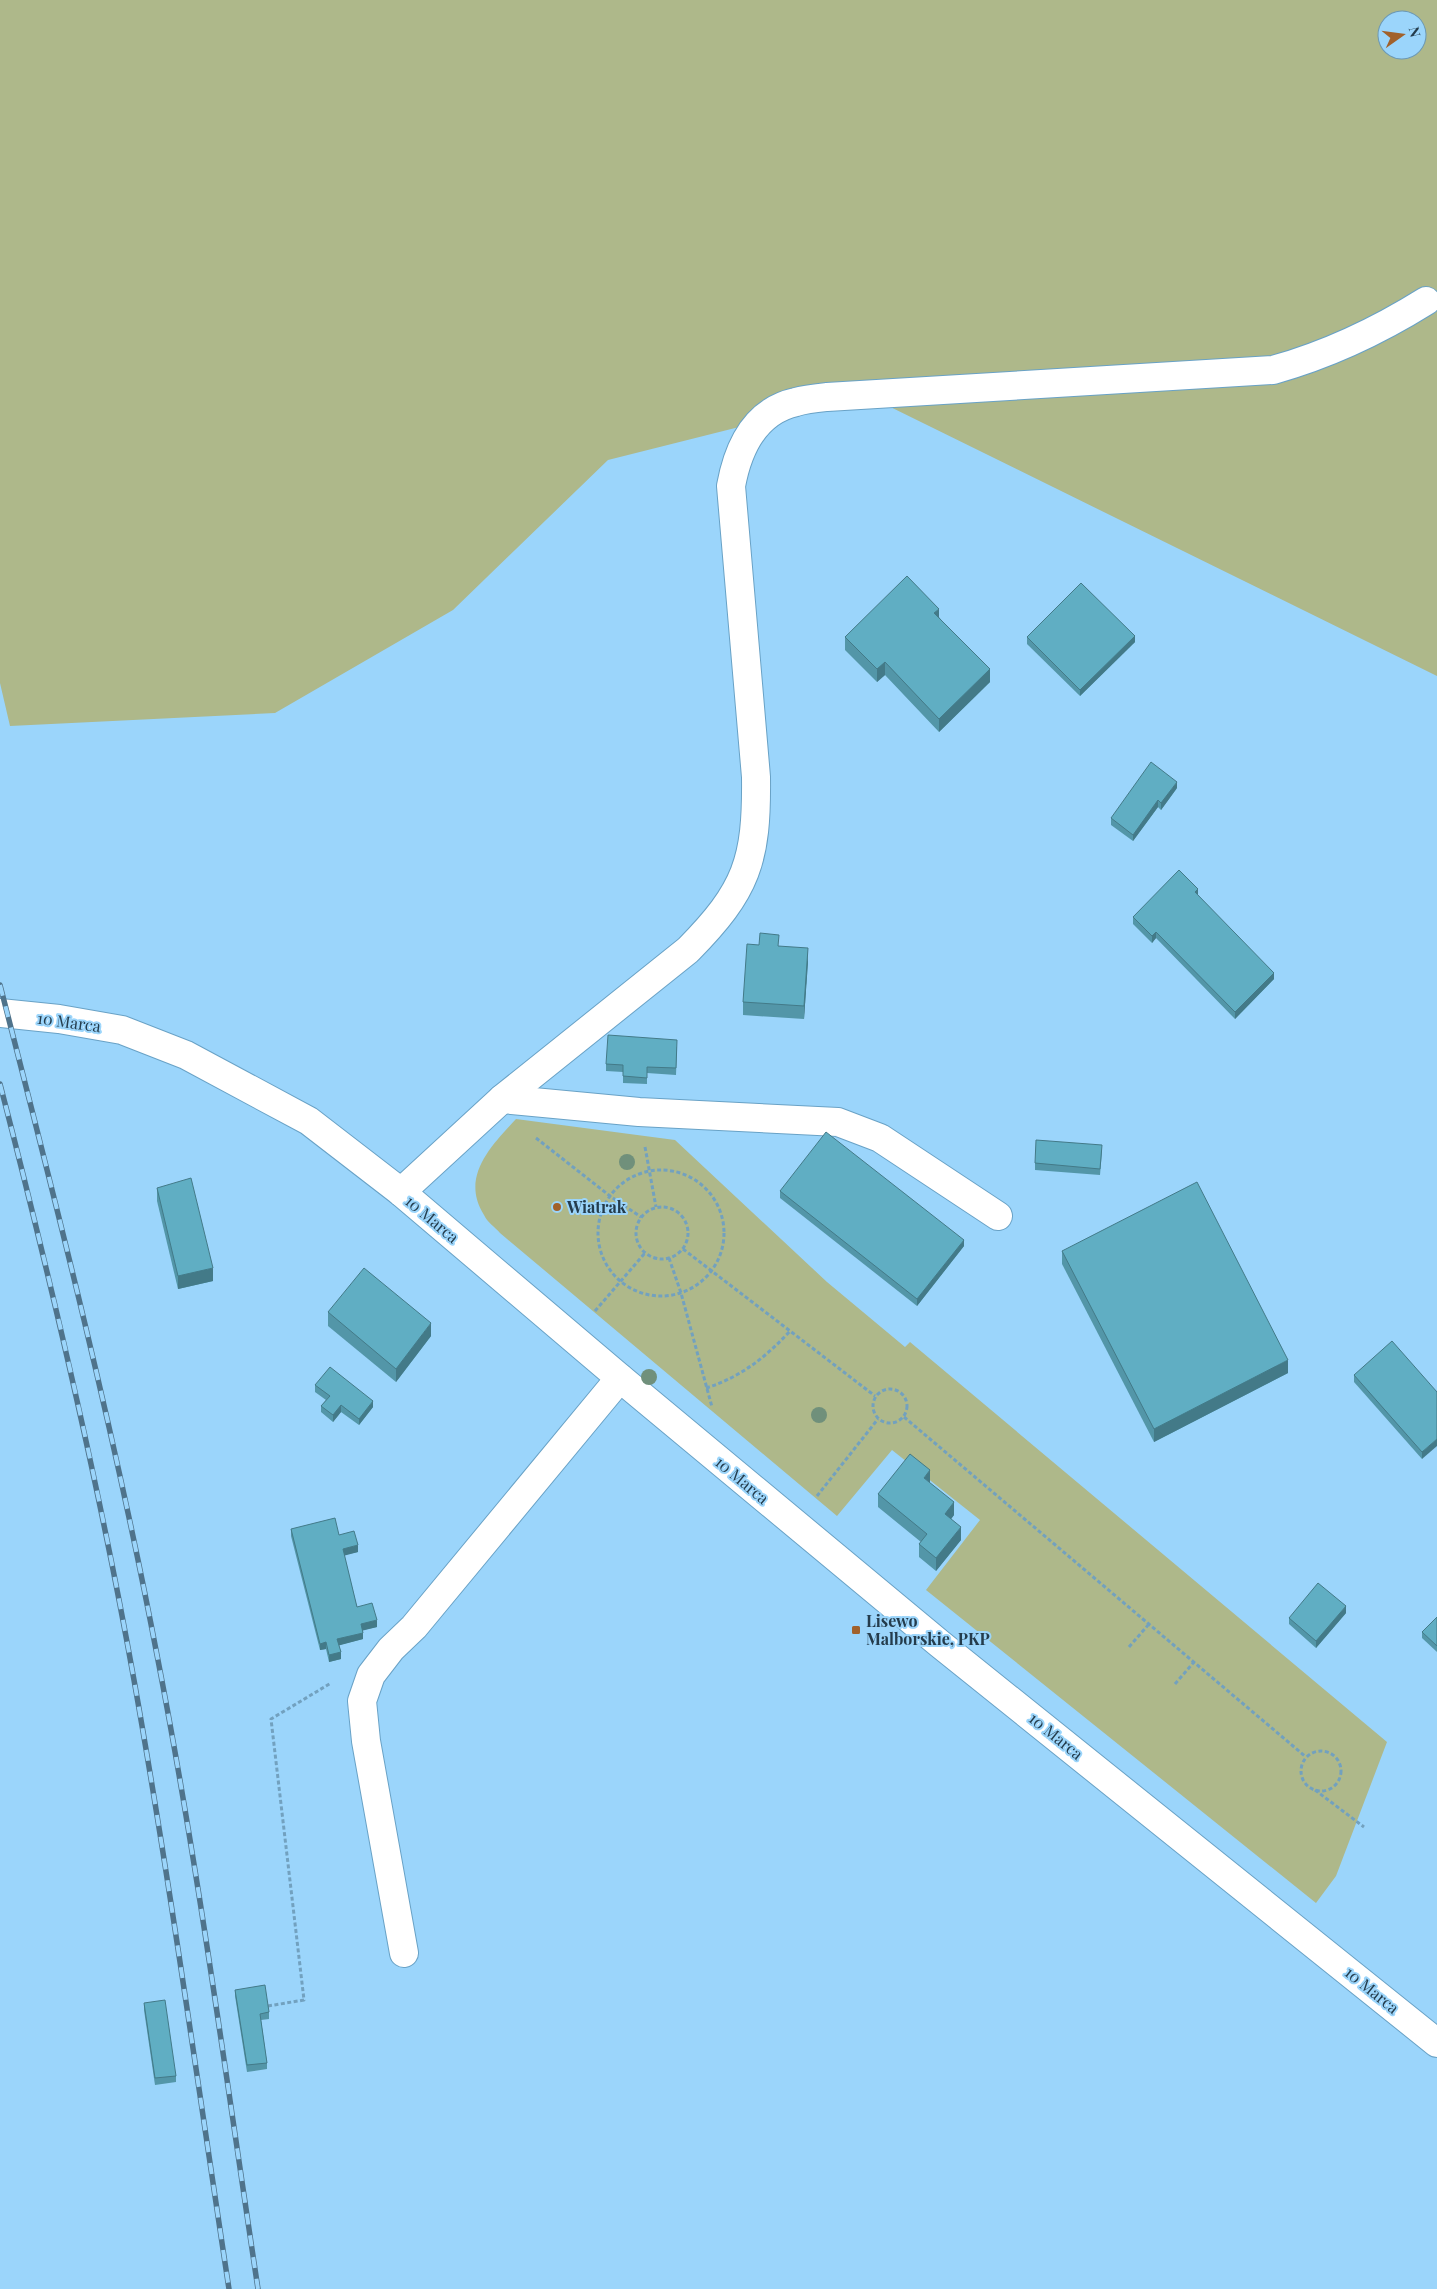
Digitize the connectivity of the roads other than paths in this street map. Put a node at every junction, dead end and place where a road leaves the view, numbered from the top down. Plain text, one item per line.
1 (1426, 301) dead end
2 (0, 1013) edge
3 (502, 1099) junction
4 (400, 1192) junction
5 (998, 1216) dead end
6 (620, 1378) junction
7 (404, 1953) dead end
8 (1437, 2043) edge

1 - 3 street
2 - 4 street, 10 Marca
3 - 4 street
3 - 5 street
4 - 6 street, 10 Marca
6 - 7 street
6 - 8 street, 10 Marca

